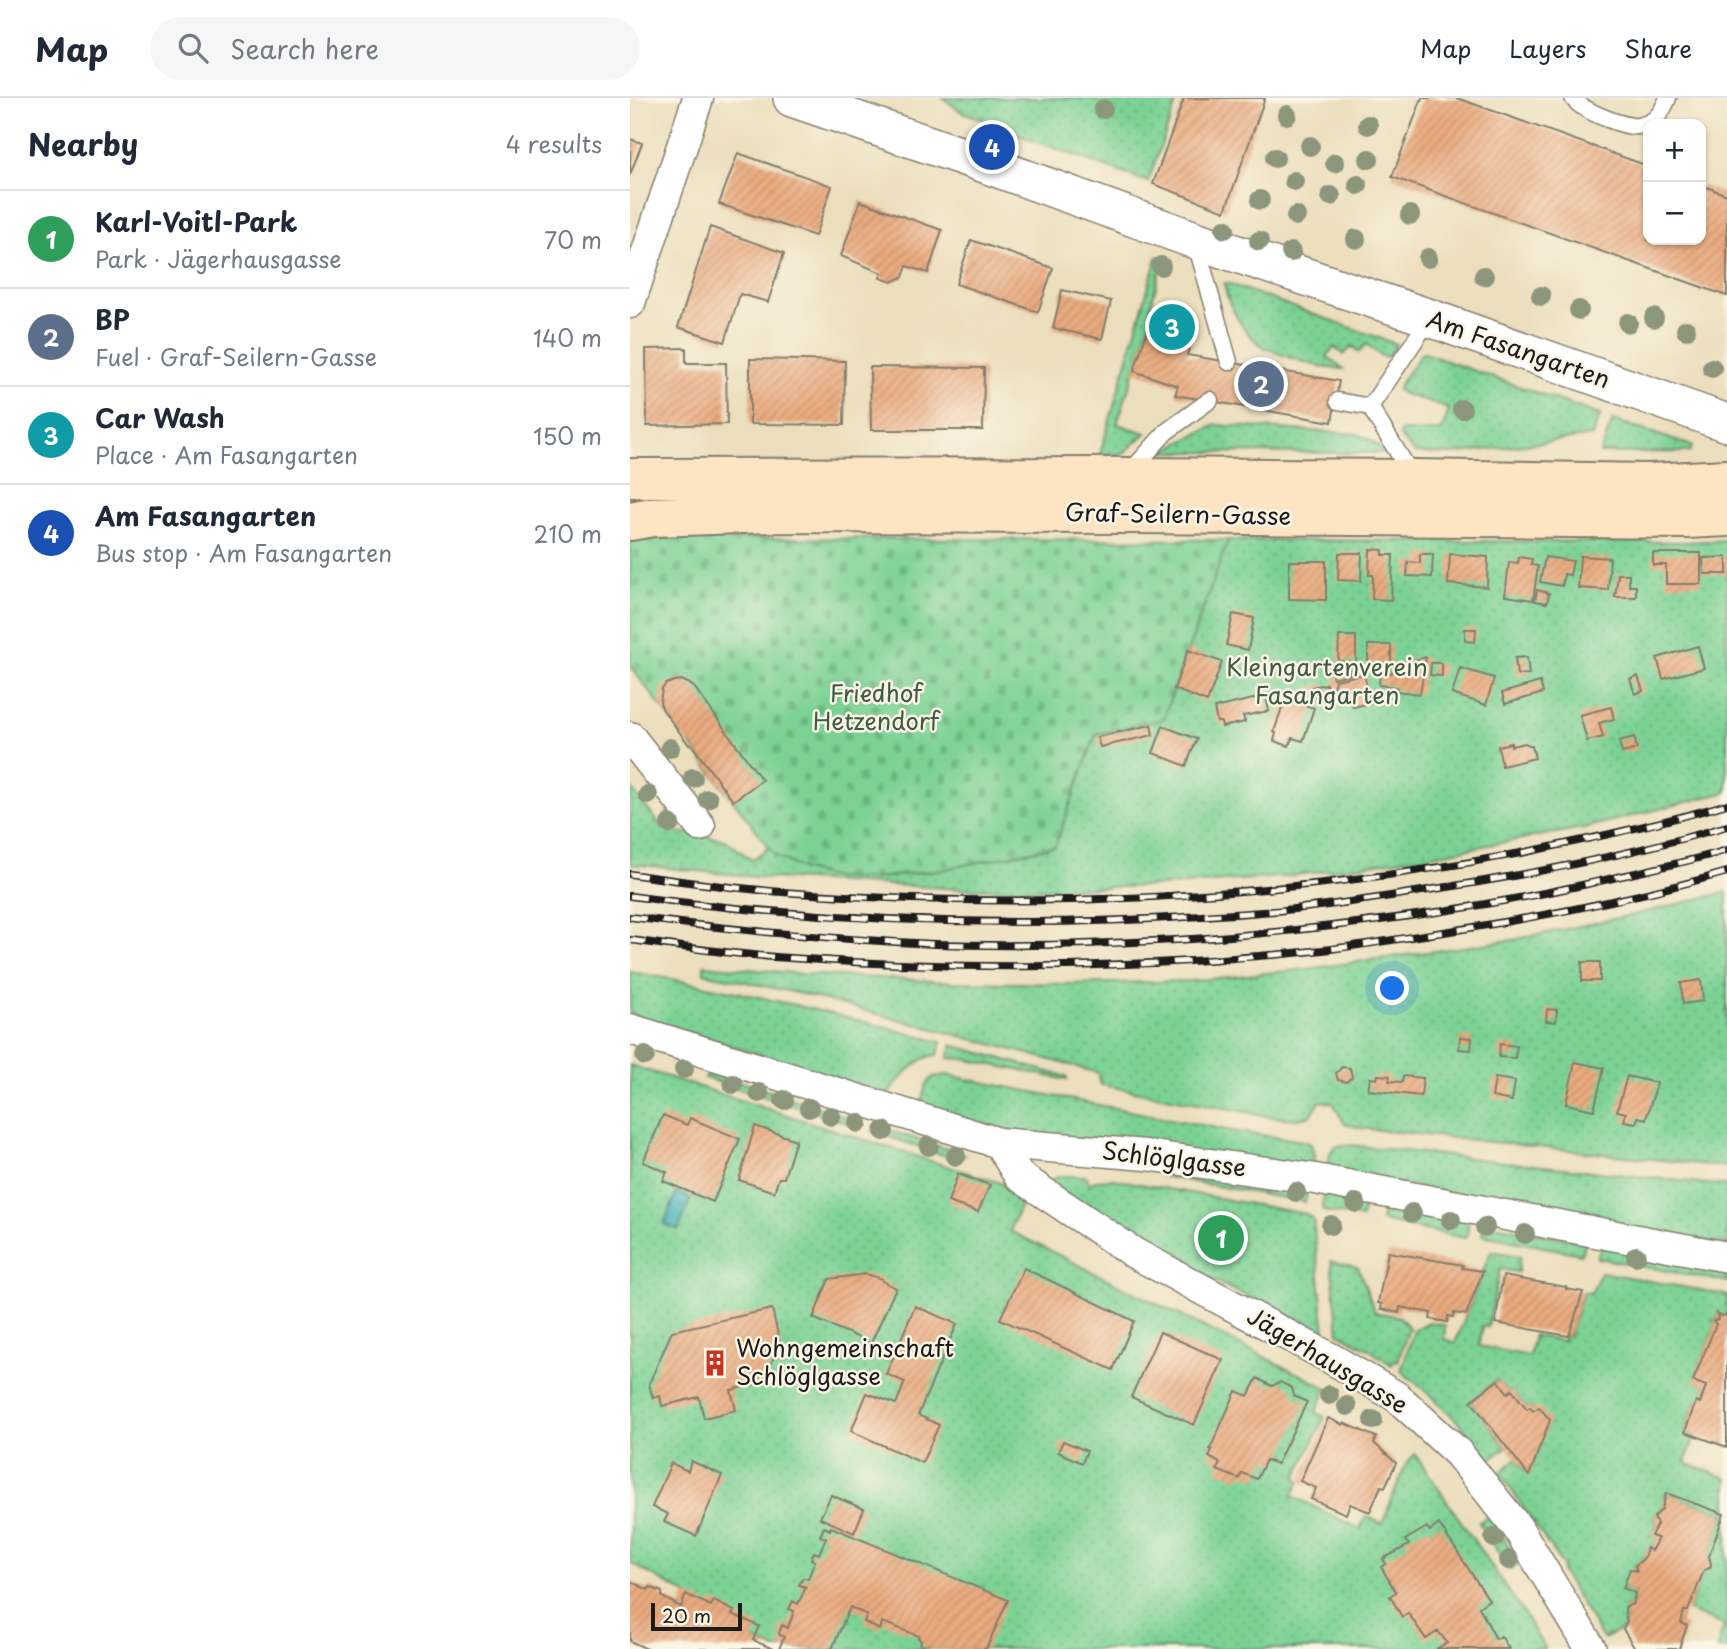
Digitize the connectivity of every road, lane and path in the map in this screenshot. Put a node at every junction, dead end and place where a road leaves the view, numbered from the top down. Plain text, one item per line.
1 (698, 98) edge
2 (792, 98) edge
3 (1573, 98) edge
4 (1668, 98) edge
5 (1195, 240) junction
6 (630, 303) edge
7 (1430, 318) junction
8 (1229, 362) dead end
9 (1210, 400) dead end
10 (1338, 401) dead end
11 (1370, 407) junction
12 (1727, 423) edge
13 (1125, 477) junction
14 (630, 478) edge
15 (1415, 479) junction
16 (1727, 479) edge
17 (1727, 517) edge
18 (630, 521) edge
19 (630, 737) edge
20 (700, 826) dead end
21 (630, 1029) edge
22 (999, 1143) junction
23 (1727, 1256) edge
24 (1591, 1649) edge

1 - 6 street
2 - 5 street, Am Fasangarten
3 - 4 lane
5 - 7 street, Am Fasangarten
5 - 8 lane
7 - 11 lane
7 - 12 street, Am Fasangarten
9 - 13 lane
10 - 11 lane
11 - 15 lane
13 - 14 main road, Graf-Seilern-Gasse
13 - 15 main road, Graf-Seilern-Gasse
15 - 16 main road, Graf-Seilern-Gasse
17 - 18 main road, Graf-Seilern-Gasse
19 - 20 street
21 - 22 street, Schlöglgasse
22 - 23 street, Schlöglgasse
22 - 24 street, Jägerhausgasse

